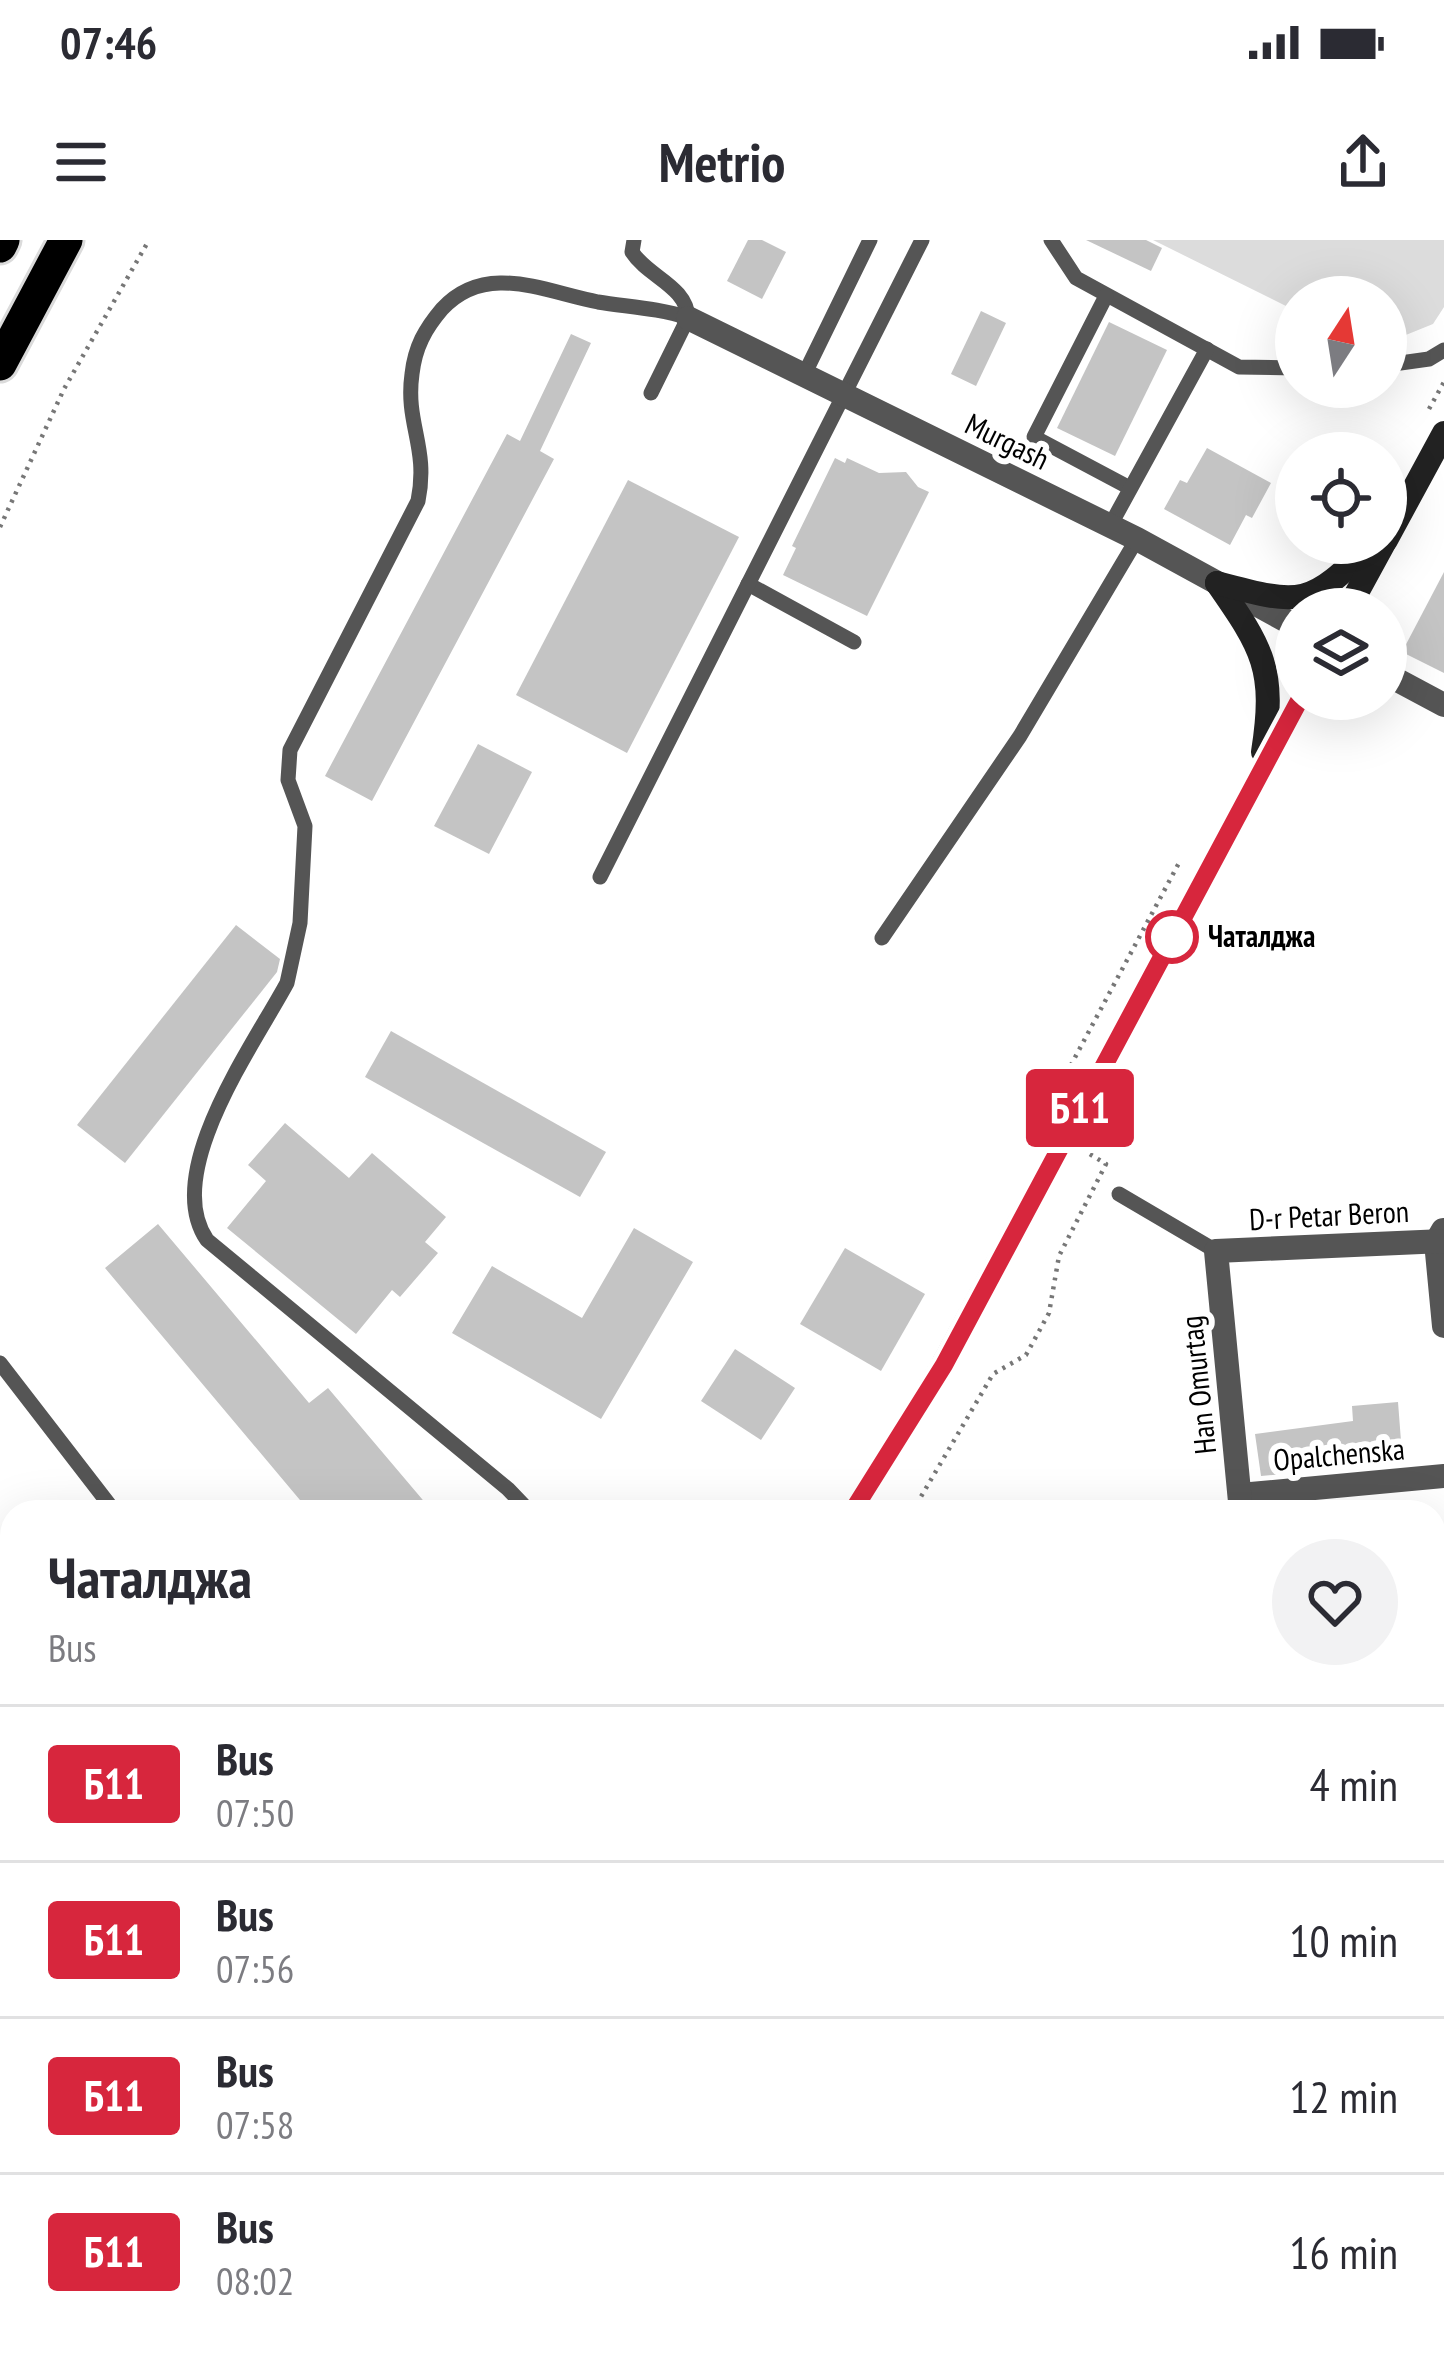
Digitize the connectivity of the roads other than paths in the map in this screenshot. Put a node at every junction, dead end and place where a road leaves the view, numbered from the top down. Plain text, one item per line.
1 (66, 240) edge
2 (634, 240) edge
3 (870, 240) edge
4 (922, 240) edge
5 (1052, 240) edge
6 (1106, 296) junction
7 (688, 318) junction
8 (1207, 350) junction
9 (1444, 350) edge
10 (1407, 362) edge
11 (0, 364) edge
12 (1275, 368) edge
13 (804, 375) junction
14 (651, 394) dead end
15 (843, 394) junction
16 (1444, 433) edge
17 (1130, 488) junction
18 (1407, 499) edge
19 (1110, 526) junction
20 (1137, 539) junction
21 (1352, 564) edge
22 (1217, 583) junction
23 (748, 584) junction
24 (1275, 615) edge
25 (854, 642) dead end
26 (1407, 685) edge
27 (1444, 705) edge
28 (1289, 720) edge
29 (1261, 771) junction
30 (600, 878) dead end
31 (881, 938) dead end
32 (1119, 1194) dead end
33 (1441, 1236) edge
34 (1216, 1252) junction
35 (1444, 1326) edge
36 (0, 1364) edge
37 (1444, 1476) edge
38 (106, 1500) edge
39 (519, 1500) edge
40 (860, 1500) edge
41 (1241, 1500) edge
42 (1264, 1500) edge

1 - 11 highway
2 - 7 lane
3 - 13 lane
4 - 15 lane
5 - 6 lane
6 - 8 lane
6 - 17 lane
7 - 13 street, Murgash
7 - 14 lane
7 - 39 lane
8 - 12 lane
8 - 17 lane
9 - 10 lane
13 - 15 street, Murgash
15 - 19 street, Murgash
15 - 23 lane
16 - 18 main road
17 - 19 lane
19 - 20 street, Murgash
20 - 22 street, Murgash
20 - 31 lane
21 - 22 main road
22 - 24 street, Murgash
22 - 29 main road
23 - 25 lane
23 - 30 lane
26 - 27 street
28 - 29 main road
29 - 40 main road
32 - 34 lane
33 - 34 street, D-r Petar Beron
33 - 35 street
34 - 41 street, Han Omurtag
36 - 38 lane
37 - 42 street, Opalchenska

